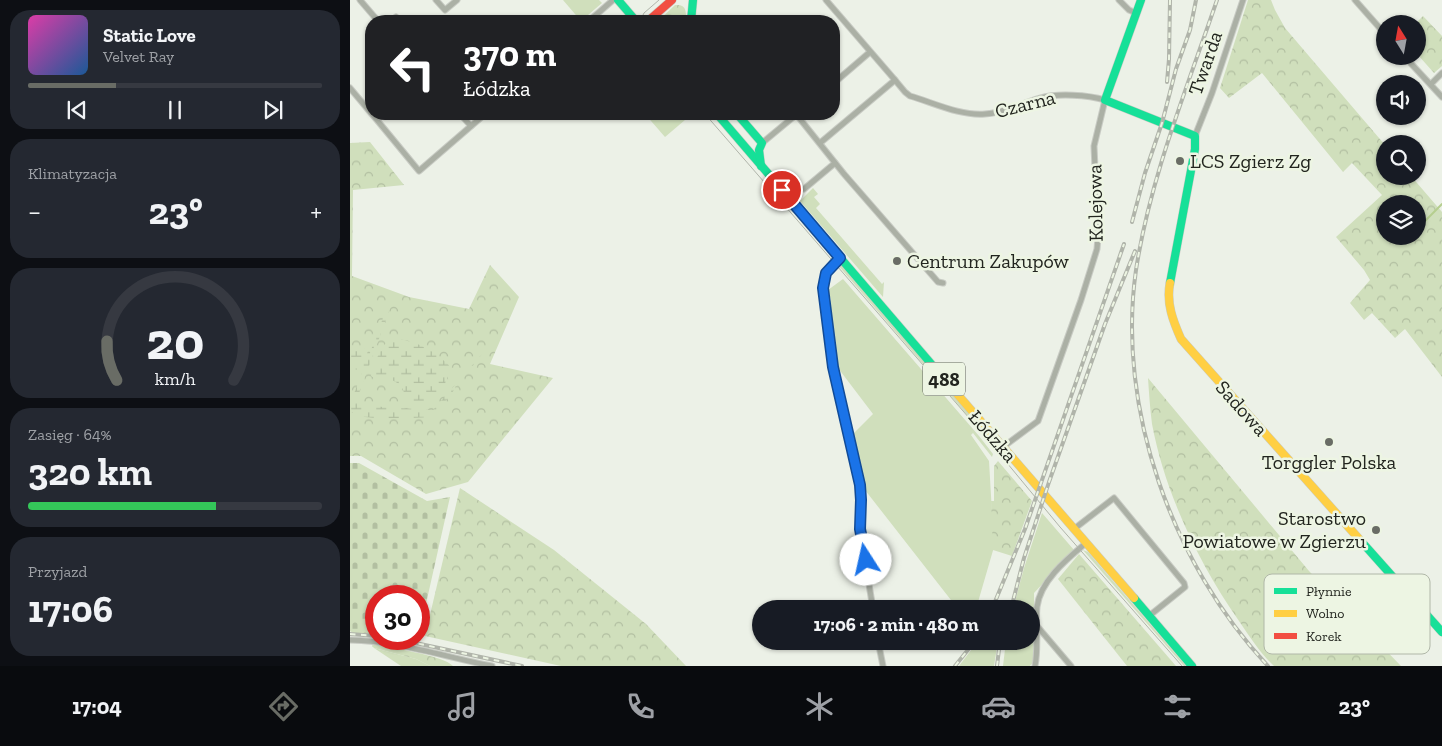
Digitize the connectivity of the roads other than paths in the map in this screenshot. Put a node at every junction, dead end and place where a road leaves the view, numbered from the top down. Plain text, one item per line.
1 (360, 0) edge
2 (436, 0) edge
3 (457, 0) edge
4 (613, 0) edge
5 (618, 0) edge
6 (672, 0) edge
7 (686, 0) edge
8 (693, 0) edge
9 (826, 0) edge
10 (1119, 0) edge
11 (1141, 0) edge
12 (1243, 0) edge
13 (1355, 0) edge
14 (1136, 13) junction
15 (373, 15) edge
16 (596, 15) edge
17 (631, 15) edge
18 (655, 15) edge
19 (690, 15) edge
20 (691, 15) edge
21 (839, 15) edge
22 (840, 17) edge
23 (1376, 24) edge
24 (870, 52) junction
25 (1412, 65) edge
26 (1442, 73) edge
27 (840, 78) edge
28 (895, 80) junction
29 (1430, 84) junction
30 (350, 88) edge
31 (1442, 97) edge
32 (1106, 100) junction
33 (365, 105) edge
34 (378, 120) edge
35 (466, 120) edge
36 (478, 120) edge
37 (723, 120) edge
38 (742, 120) edge
39 (789, 120) edge
40 (801, 120) edge
41 (471, 126) junction
42 (1195, 136) junction
43 (762, 143) junction
44 (820, 143) junction
45 (835, 163) junction
46 (761, 166) junction
47 (804, 189) dead end
48 (840, 258) junction
49 (943, 283) dead end
50 (1003, 447) junction
51 (1074, 529) junction
52 (1086, 543) junction
53 (1390, 574) edge
54 (872, 600) edge
55 (1039, 600) edge
56 (1149, 616) junction
57 (1430, 618) edge
58 (1040, 630) edge
59 (1442, 632) edge
60 (350, 640) edge
61 (880, 650) edge
62 (1038, 650) edge
63 (492, 666) edge
64 (883, 666) edge
65 (1035, 666) edge
66 (1071, 666) edge
67 (1192, 666) edge

1 - 15 street
2 - 3 street
4 - 16 street
5 - 17 street
6 - 18 street
7 - 19 street
8 - 20 street
9 - 21 street, Czarna
10 - 14 street
11 - 14 street, Kolejowa
12 - 42 street, Twarda
13 - 23 street
14 - 32 street, Kolejowa
22 - 24 street, Czarna
24 - 27 street
24 - 28 street, Czarna
25 - 29 street
26 - 29 street
28 - 32 street, Czarna
28 - 44 street
29 - 31 street
30 - 33 street
32 - 42 street, Czarna
32 - 50 street, Kolejowa
34 - 41 street
35 - 41 street
36 - 41 street
37 - 46 street, Łódzka / 488
38 - 43 street
39 - 43 street
40 - 44 street
42 - 53 street, Sadowa
43 - 46 street
44 - 45 street
45 - 47 street
45 - 49 street
46 - 48 street, Łódzka / 488
48 - 50 street, Łódzka / 488
48 - 54 street
50 - 51 street, Łódzka / 488
51 - 52 street, Łódzka / 488
51 - 56 street
52 - 55 street
52 - 56 street, Łódzka / 488
56 - 67 street, Łódzka / 488
57 - 59 street, Sadowa
58 - 66 street
60 - 63 street
61 - 64 street
62 - 65 street

